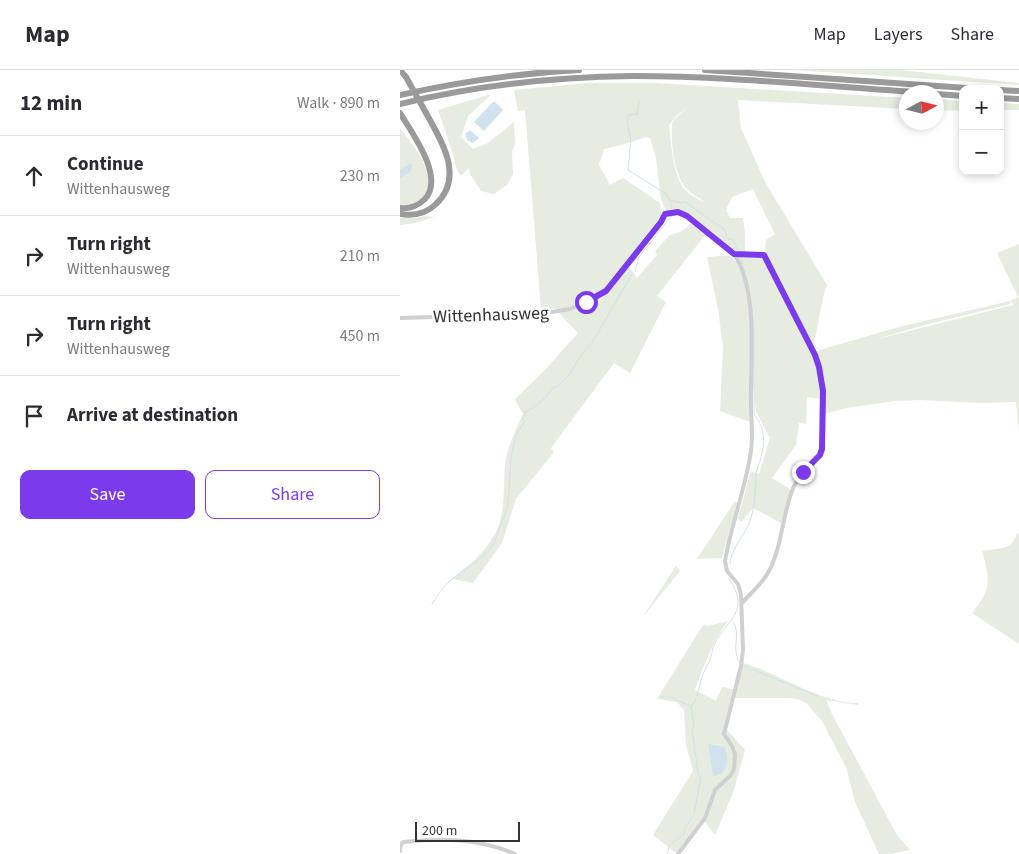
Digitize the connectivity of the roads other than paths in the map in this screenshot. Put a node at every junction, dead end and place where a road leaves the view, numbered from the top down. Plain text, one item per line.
1 (402, 70) edge
2 (579, 70) edge
3 (705, 70) edge
4 (959, 87) edge
5 (1004, 90) edge
6 (899, 91) edge
7 (1019, 91) edge
8 (400, 95) edge
9 (944, 95) edge
10 (959, 96) edge
11 (1004, 98) edge
12 (1019, 99) edge
13 (400, 105) edge
14 (401, 115) edge
15 (400, 208) edge
16 (400, 214) edge
17 (734, 254) junction
18 (400, 318) edge
19 (742, 604) junction
20 (401, 843) edge
21 (400, 851) edge
22 (515, 854) edge
23 (678, 854) edge

1 - 16 highway, bridge
2 - 8 highway
3 - 4 highway
5 - 7 highway
6 - 13 highway
9 - 10 highway
11 - 12 highway
14 - 15 highway
17 - 18 street, Wittenhausweg
17 - 19 street, Wittenhausweg
17 - 19 street
19 - 23 street, Wittenhausweg
20 - 21 street
20 - 22 street

